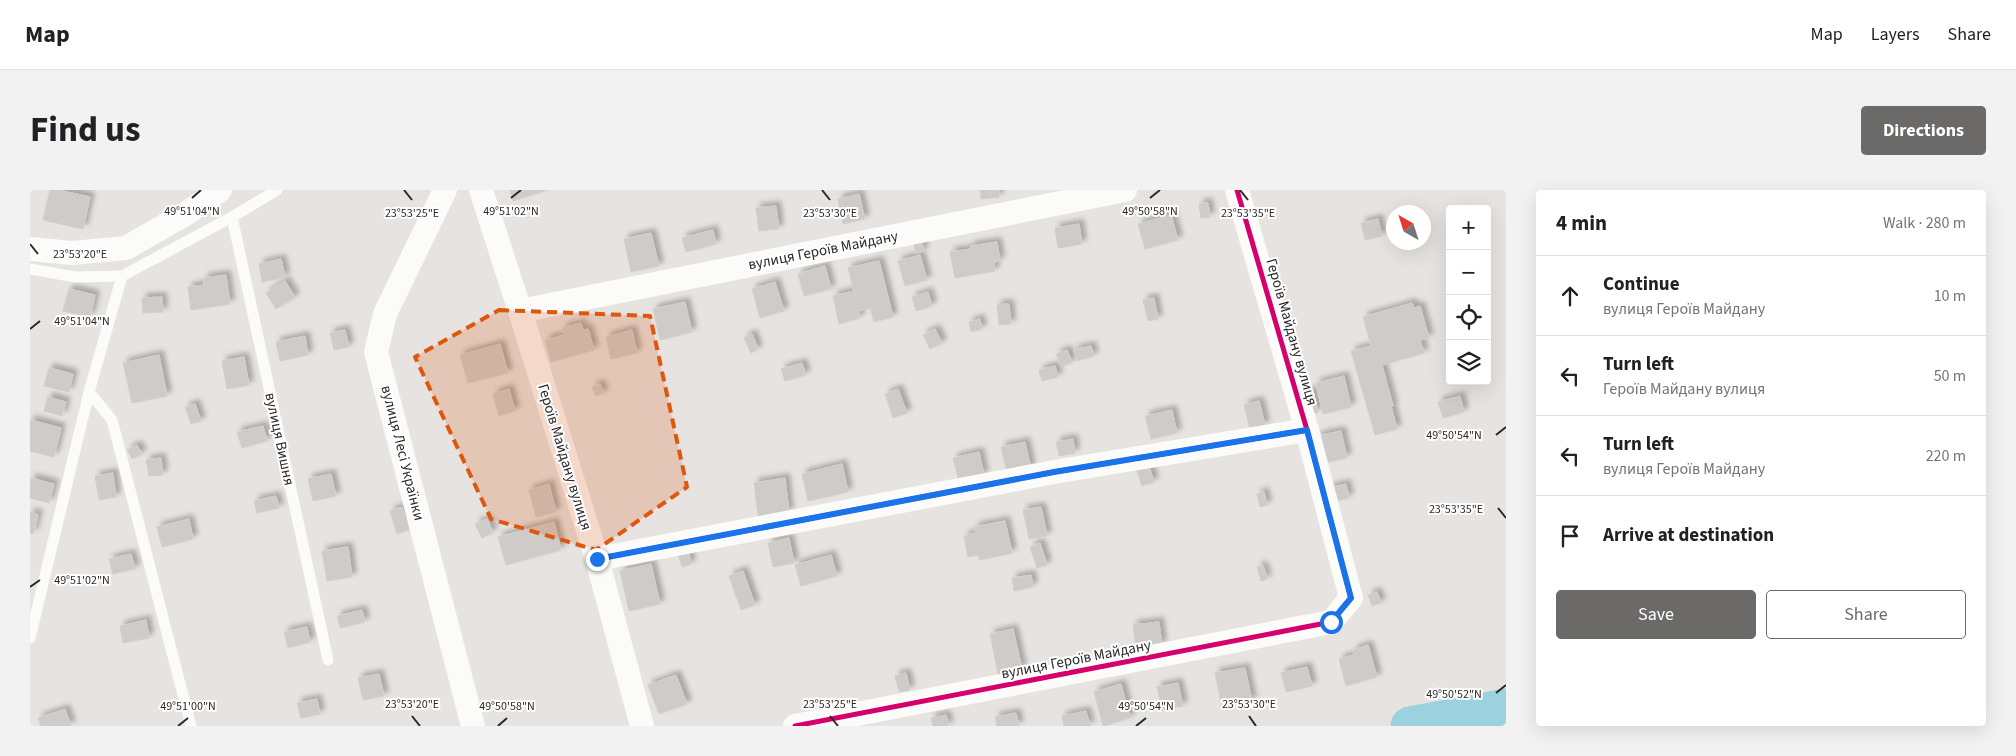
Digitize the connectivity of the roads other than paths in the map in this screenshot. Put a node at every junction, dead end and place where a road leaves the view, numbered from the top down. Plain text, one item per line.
1 (220, 190) edge
2 (277, 190) edge
3 (445, 190) edge
4 (481, 190) edge
5 (1125, 190) edge
6 (1237, 190) edge
7 (232, 217) junction
8 (30, 249) edge
9 (30, 269) edge
10 (122, 276) junction
11 (520, 311) junction
12 (89, 392) junction
13 (1307, 430) junction
14 (597, 559) junction
15 (1351, 598) joint
16 (30, 638) edge
17 (328, 660) dead end
18 (191, 726) edge
19 (473, 726) edge
20 (642, 726) edge
21 (795, 726) edge

1 - 8 street
2 - 7 lane
3 - 19 street, вулиця Лесі Українки
4 - 11 street, Героїв Майдану вулиця
5 - 11 street, вулиця Героїв Майдану
6 - 13 street, Героїв Майдану вулиця
7 - 10 lane
7 - 17 lane, вулиця Вишня
9 - 10 lane
10 - 12 lane
11 - 14 street, Героїв Майдану вулиця
12 - 16 lane
12 - 18 lane
13 - 14 street
13 - 15 street, Героїв Майдану вулиця
14 - 20 street, Героїв Майдану вулиця
15 - 21 street, вулиця Героїв Майдану

